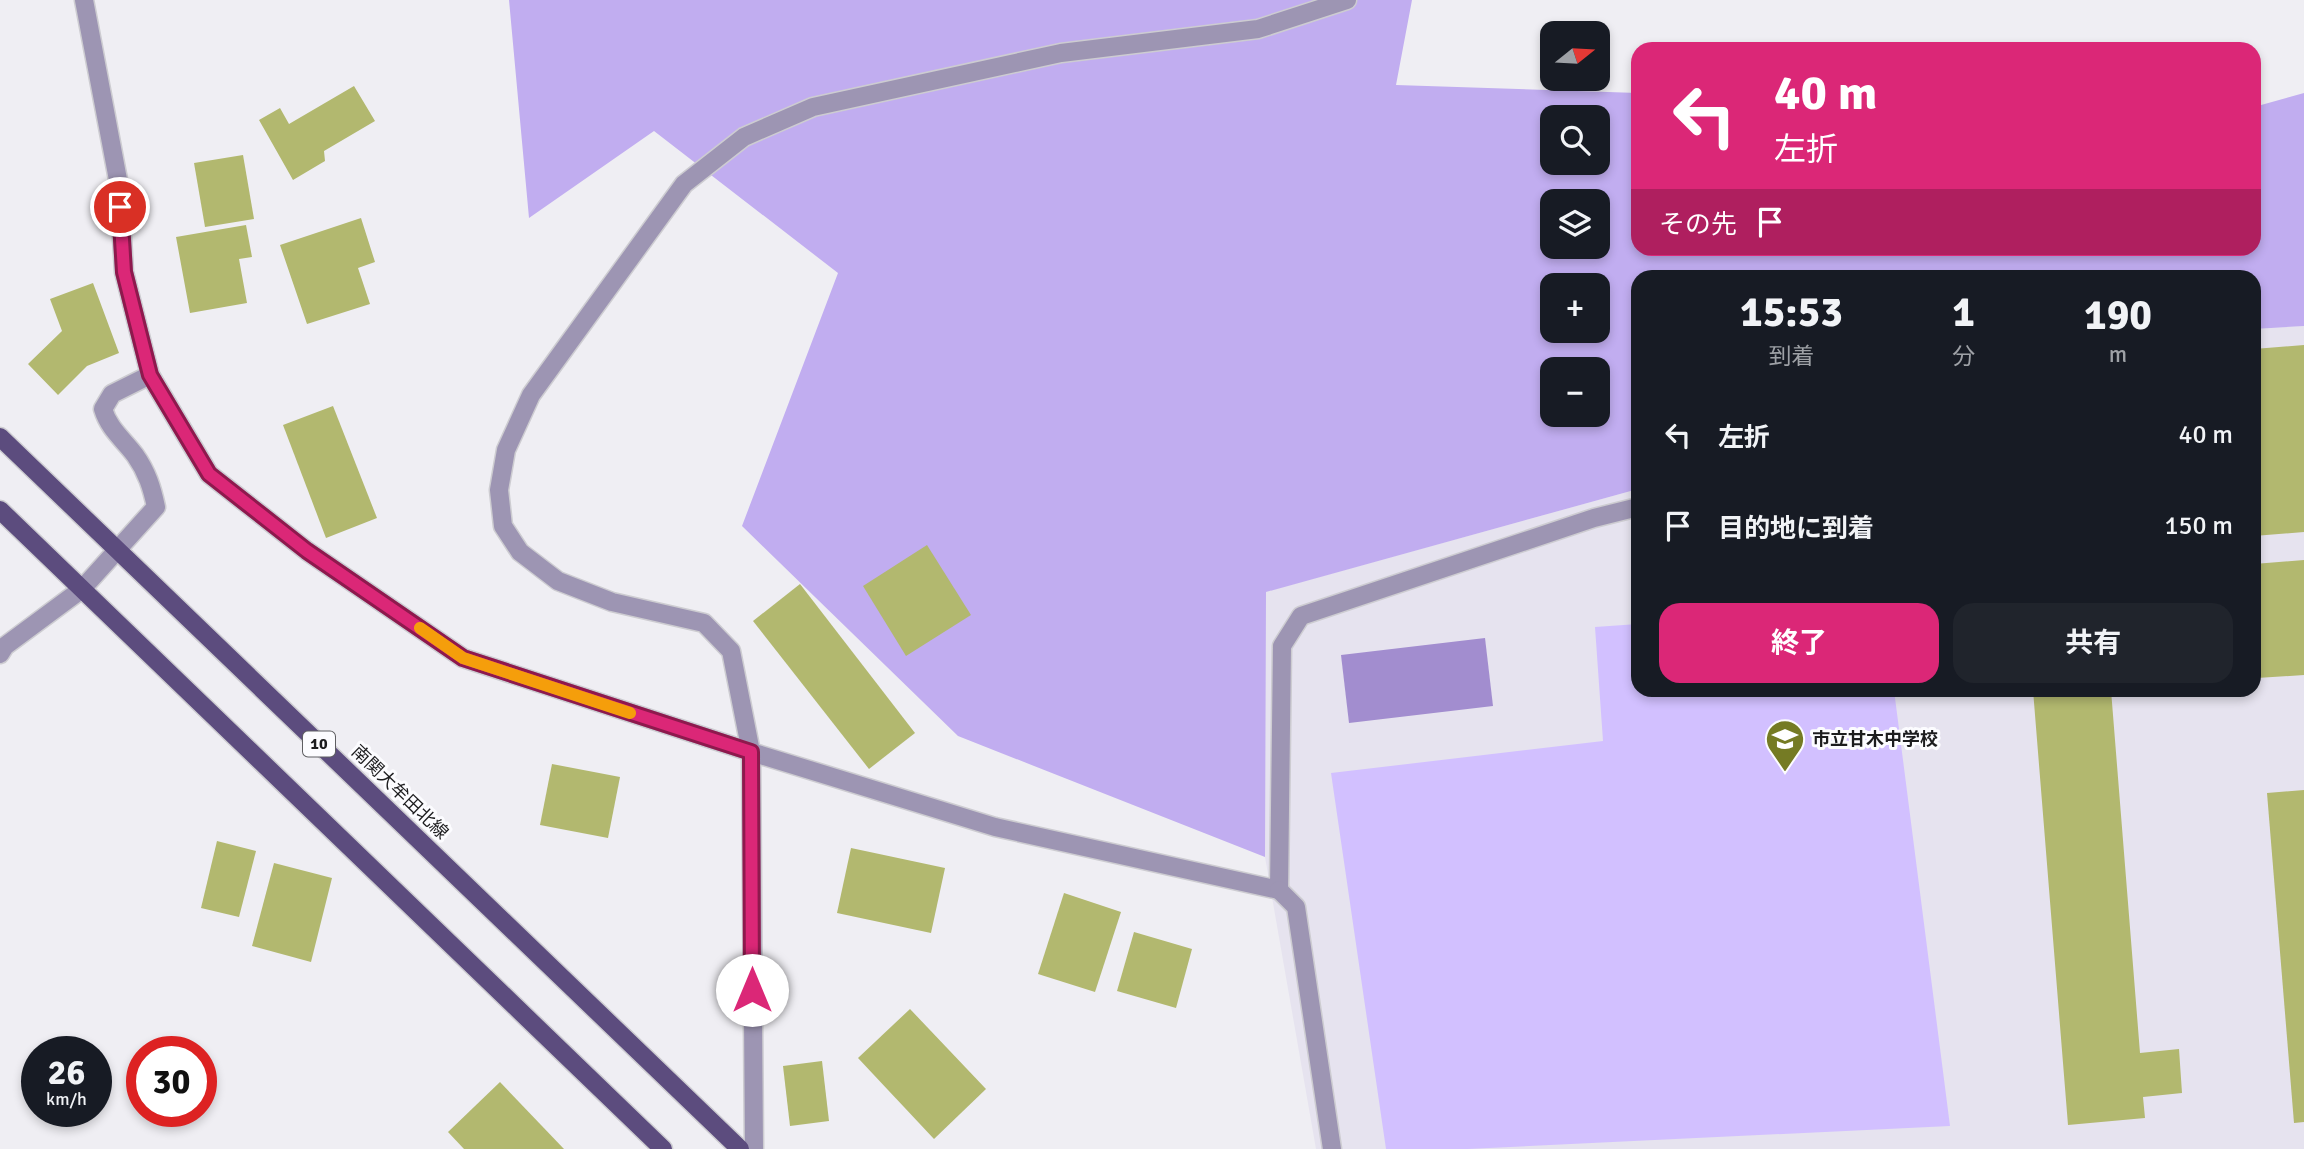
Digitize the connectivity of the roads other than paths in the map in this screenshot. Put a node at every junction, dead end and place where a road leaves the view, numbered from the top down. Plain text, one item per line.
1 (84, 0) edge
2 (1347, 0) edge
3 (150, 375) junction
4 (0, 437) edge
5 (1631, 509) edge
6 (0, 510) edge
7 (116, 548) junction
8 (82, 589) junction
9 (0, 654) edge
10 (751, 752) junction
11 (1279, 890) junction
12 (663, 1149) edge
13 (740, 1149) edge
14 (754, 1149) edge
15 (1332, 1149) edge

1 - 3 street
2 - 10 street
3 - 7 street
3 - 10 street
4 - 7 main road, 南関大牟田北線 / 10
5 - 11 street
6 - 8 main road
7 - 8 street
7 - 13 main road, 南関大牟田北線 / 10
8 - 9 street
8 - 12 main road
10 - 11 street
10 - 14 street
11 - 15 street

